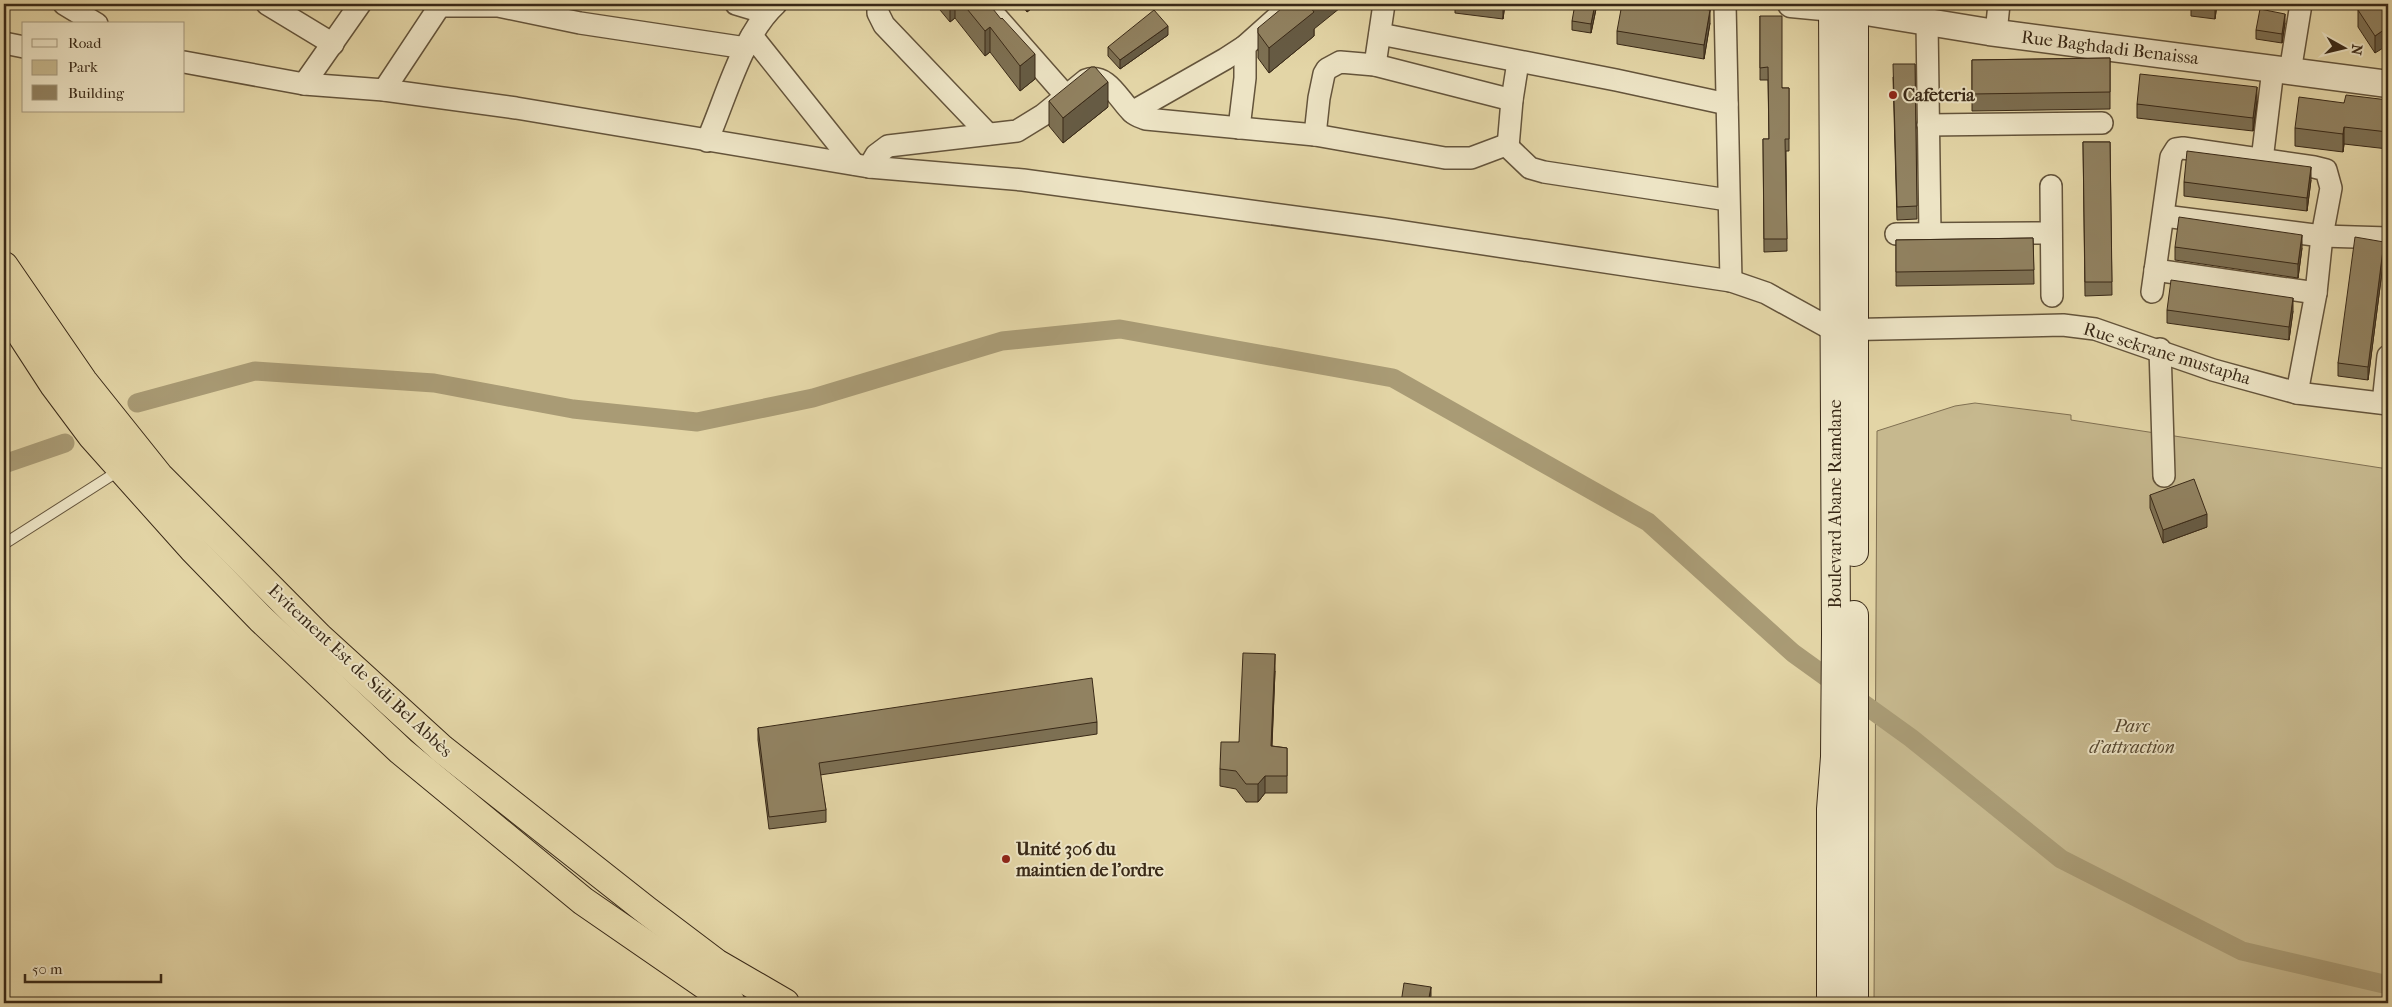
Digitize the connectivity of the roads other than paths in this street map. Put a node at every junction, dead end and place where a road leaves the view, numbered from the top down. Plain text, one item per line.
1 (64, 4) edge
2 (267, 4) edge
3 (360, 4) edge
4 (736, 4) edge
5 (878, 4) edge
6 (985, 4) edge
7 (1292, 4) edge
8 (1384, 4) edge
9 (1725, 4) edge
10 (1791, 4) edge
11 (1999, 4) edge
12 (2302, 4) edge
13 (441, 5) edge
14 (496, 5) edge
15 (1843, 7) edge
16 (771, 8) edge
17 (94, 22) edge
18 (1927, 22) junction
19 (1996, 33) junction
20 (1380, 34) junction
21 (749, 42) junction
22 (4, 44) edge
23 (333, 44) junction
24 (1245, 46) junction
25 (22, 47) edge
26 (185, 62) edge
27 (1518, 62) junction
28 (1375, 65) junction
29 (2282, 70) junction
30 (304, 84) junction
31 (2388, 84) edge
32 (384, 90) junction
33 (1066, 96) junction
34 (1512, 100) junction
35 (1727, 104) junction
36 (1132, 112) junction
37 (2102, 123) dead end
38 (1928, 125) junction
39 (1239, 128) junction
40 (988, 134) junction
41 (1316, 135) junction
42 (708, 141) junction
43 (1508, 147) junction
44 (2262, 160) junction
45 (862, 166) junction
46 (2051, 186) dead end
47 (1728, 200) junction
48 (2164, 216) junction
49 (2051, 233) junction
50 (1896, 234) dead end
51 (1930, 234) junction
52 (2322, 236) junction
53 (2388, 238) edge
54 (4, 266) edge
55 (2155, 270) junction
56 (1731, 281) junction
57 (2152, 292) dead end
58 (2316, 293) junction
59 (2052, 296) dead end
60 (4, 308) edge
61 (1844, 329) junction
62 (2160, 350) junction
63 (2388, 356) edge
64 (2297, 393) junction
65 (2386, 403) edge
66 (121, 470) junction
67 (2164, 476) dead end
68 (4, 544) edge
69 (1845, 756) junction
70 (4, 822) edge
71 (4, 838) edge
72 (731, 1003) edge
73 (785, 1003) edge
74 (1831, 1003) edge
75 (1854, 1003) edge

1 - 17 street
2 - 23 street
3 - 23 street
4 - 16 street
5 - 40 street
6 - 33 street
7 - 24 street
8 - 20 street
9 - 35 street
10 - 15 street, Rue Baghdadi Benaissa
11 - 19 street
12 - 29 street
13 - 14 street
13 - 32 street
14 - 21 street
15 - 18 street, Rue Baghdadi Benaissa
15 - 61 main road, Boulevard Abane Ramdane
16 - 21 street
18 - 19 street, Rue Baghdadi Benaissa
18 - 38 street
19 - 29 street, Rue Baghdadi Benaissa
20 - 27 street
20 - 28 street
21 - 42 street
21 - 45 street
22 - 25 street
23 - 30 street
24 - 36 street
24 - 39 street
26 - 30 street
27 - 34 street
27 - 35 street
28 - 34 street
28 - 41 street
29 - 31 street, Rue Baghdadi Benaissa
29 - 44 street
30 - 32 street
32 - 42 street
33 - 36 street
33 - 40 street
34 - 43 street
35 - 47 street
36 - 39 street
37 - 38 street
38 - 51 street
39 - 41 street
40 - 45 street
41 - 43 street
42 - 45 street
43 - 47 street
44 - 48 street
44 - 52 street
45 - 56 street
46 - 49 street
47 - 56 street
48 - 52 street
48 - 55 street
49 - 51 street
49 - 59 street
50 - 51 street
52 - 53 street
52 - 58 street
54 - 73 highway, Evitement Est de Sidi Bel Abbès
55 - 57 street
55 - 58 street
56 - 61 street
58 - 64 street
60 - 66 highway, Evitement Est de Sidi Bel Abbès
61 - 62 street, Rue sekrane mustapha
61 - 69 main road, Boulevard Abane Ramdane
62 - 64 street, Rue sekrane mustapha
62 - 67 street
63 - 65 street
64 - 65 street, Rue sekrane mustapha
66 - 68 lane
66 - 72 highway, Evitement Est de Sidi Bel Abbès
69 - 74 main road, Boulevard Abane Ramdane
69 - 75 main road, Boulevard Abane Ramdane
70 - 71 lane

